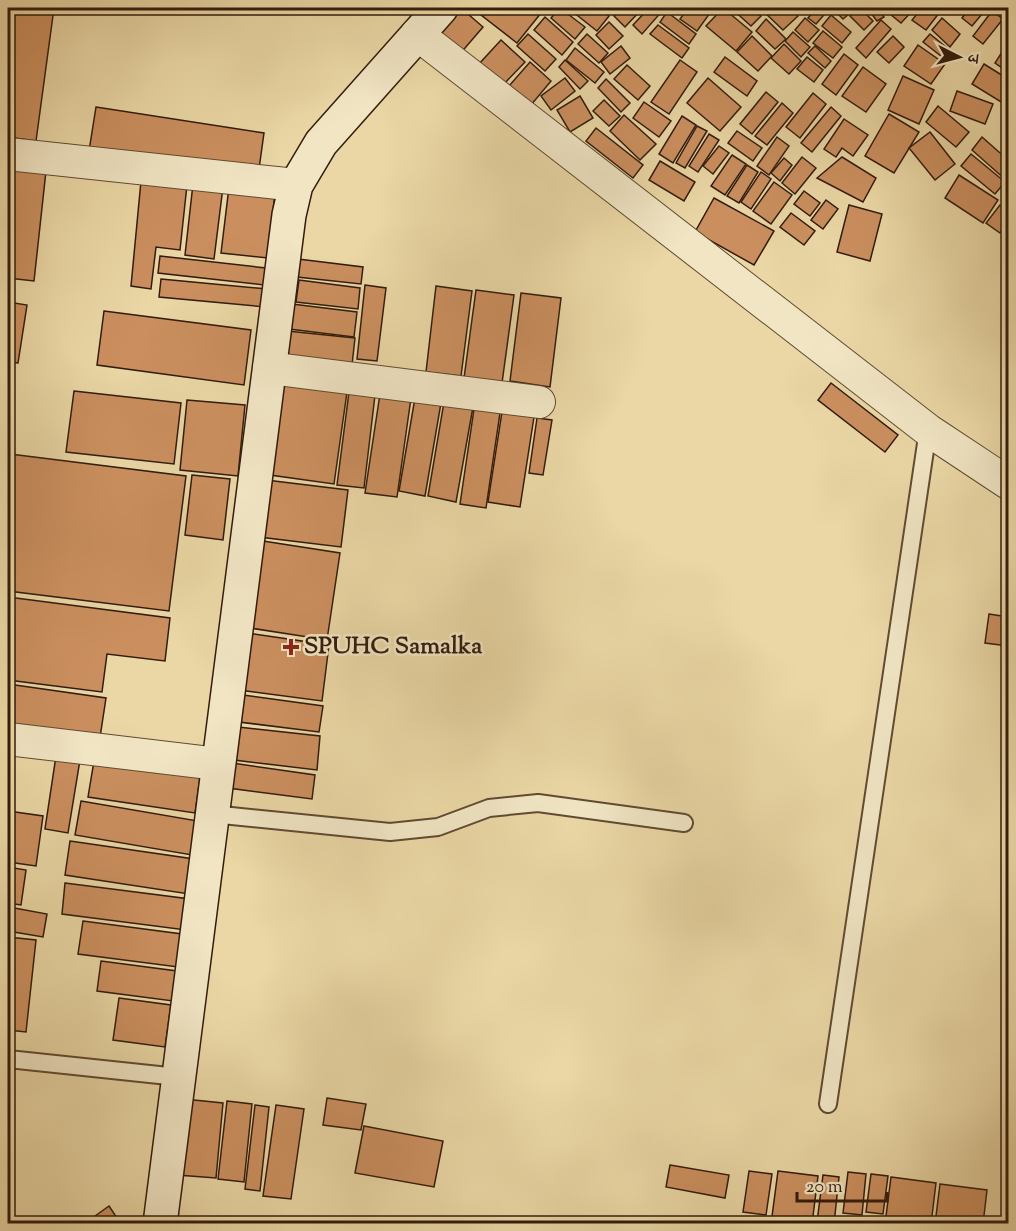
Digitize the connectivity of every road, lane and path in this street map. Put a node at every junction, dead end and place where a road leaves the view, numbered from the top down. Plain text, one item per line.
1 (441, 8) edge
2 (417, 34) junction
3 (8, 154) edge
4 (296, 185) junction
5 (269, 368) junction
6 (538, 402) dead end
7 (928, 430) junction
8 (1008, 483) edge
9 (8, 739) edge
10 (218, 764) junction
11 (212, 814) junction
12 (684, 823) dead end
13 (8, 1059) edge
14 (178, 1077) junction
15 (828, 1104) dead end
16 (160, 1224) edge

1 - 2 street
2 - 4 street
2 - 7 street
3 - 4 street
4 - 5 street
5 - 6 street
5 - 10 street
7 - 8 street
7 - 15 lane
9 - 10 street
10 - 11 street
11 - 12 lane
11 - 14 street
13 - 14 lane
14 - 16 street

